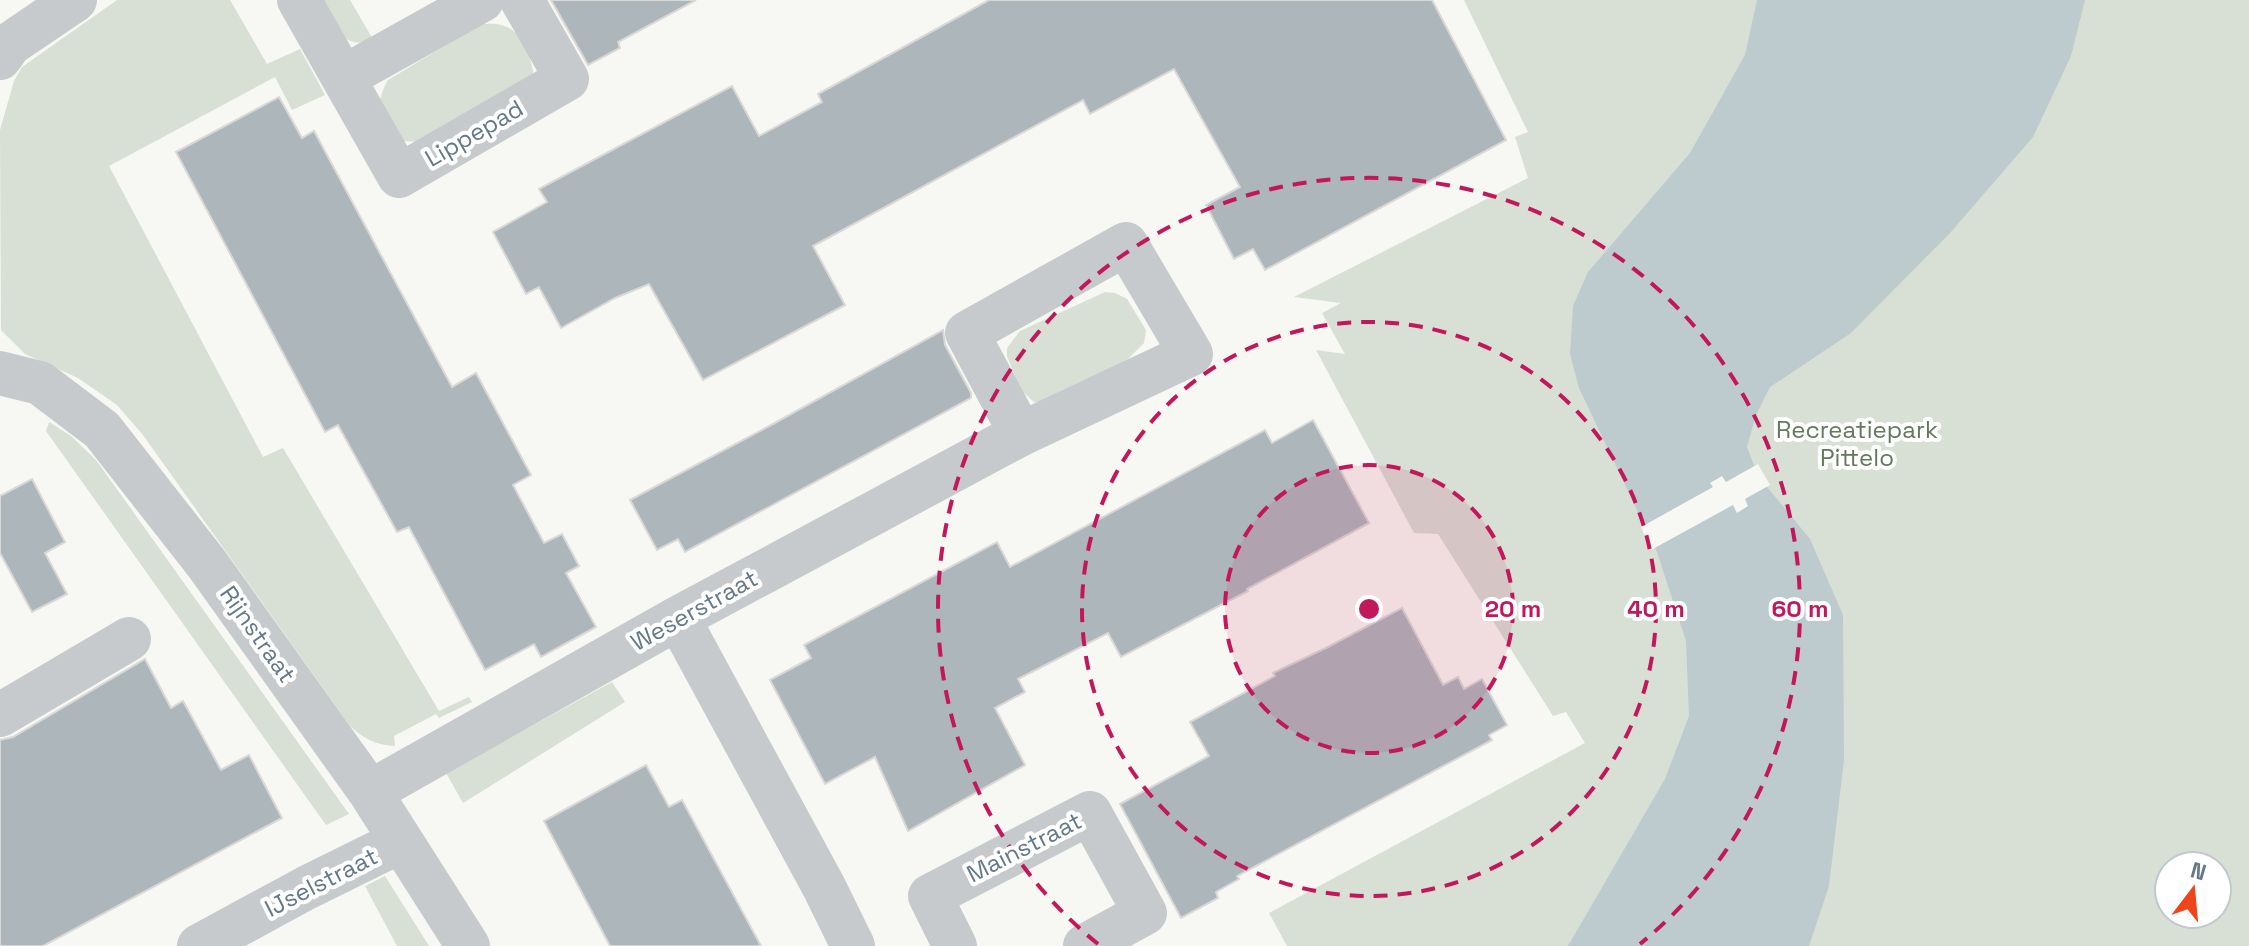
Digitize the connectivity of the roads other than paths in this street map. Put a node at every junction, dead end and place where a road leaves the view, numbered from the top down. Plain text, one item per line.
1 (75, 0) edge
2 (299, 0) edge
3 (482, 0) edge
4 (522, 0) edge
5 (0, 58) edge
6 (344, 77) junction
7 (0, 373) edge
8 (1021, 434) junction
9 (678, 618) junction
10 (129, 639) dead end
11 (0, 715) edge
12 (370, 792) junction
13 (401, 841) junction
14 (199, 946) edge
15 (468, 946) edge
16 (853, 946) edge
17 (955, 946) edge
18 (1085, 946) edge

1 - 5 street
2 - 6 street, Lippepad
3 - 6 street
4 - 6 street, Lippepad
7 - 12 street, Rijnstraat
8 - 8 street, Weserstraat
8 - 9 street, Weserstraat
9 - 12 street, Weserstraat
9 - 16 street
10 - 11 street
12 - 13 street, Rijnstraat
13 - 14 street, IJselstraat
13 - 15 street, Rijnstraat
17 - 18 street, Mainstraat

